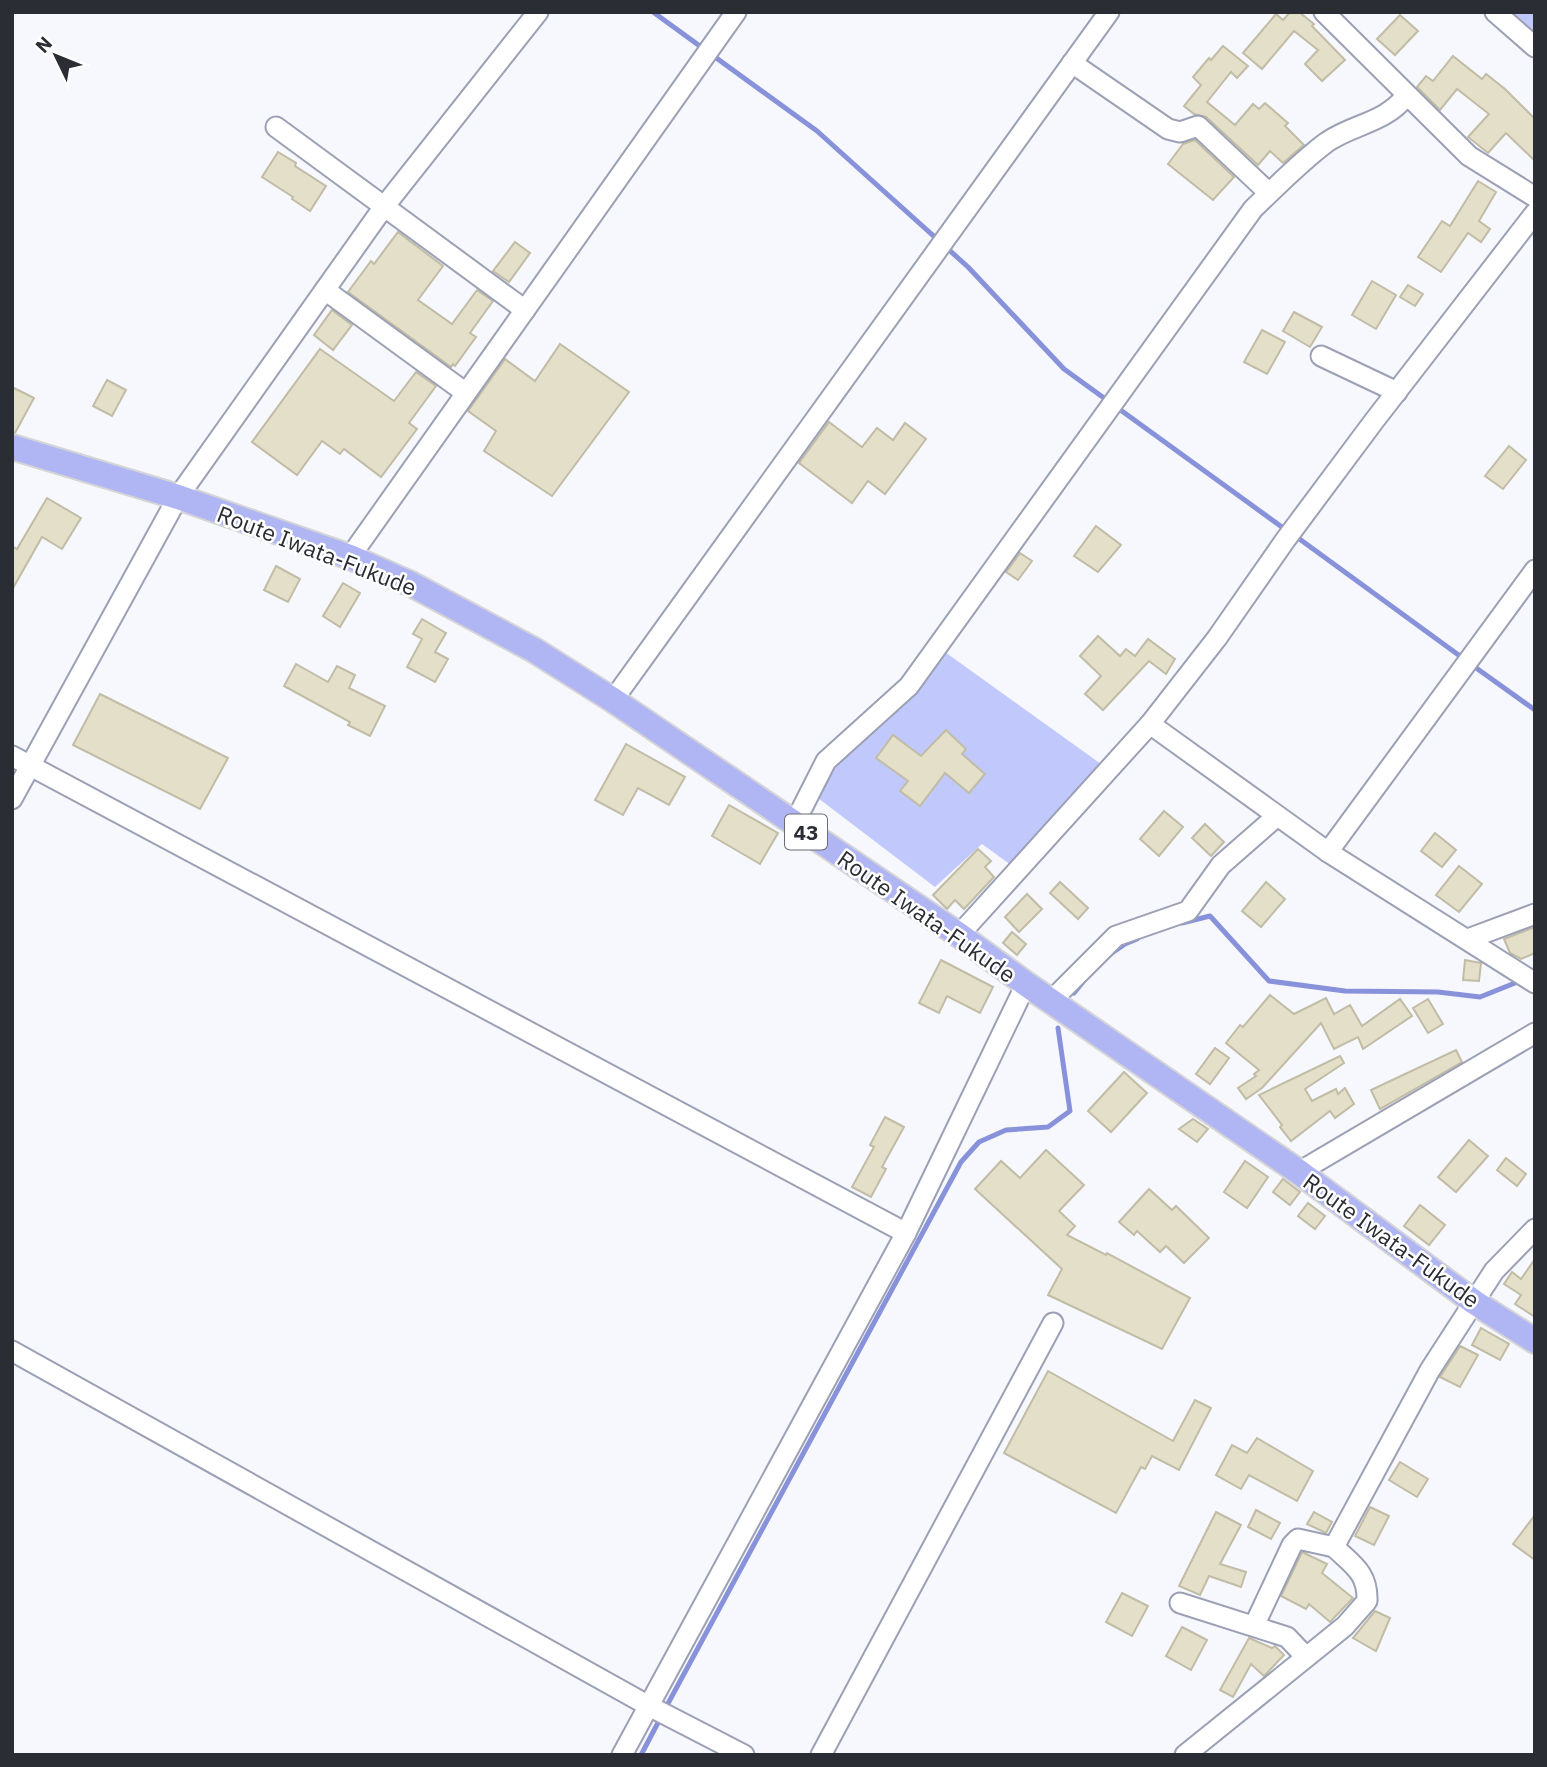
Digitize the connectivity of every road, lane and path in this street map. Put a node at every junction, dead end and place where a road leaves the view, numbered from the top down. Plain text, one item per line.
1 (538, 12) edge
2 (736, 12) edge
3 (1109, 12) edge
4 (1324, 12) edge
5 (1495, 12) edge
6 (1535, 47) edge
7 (1072, 63) junction
8 (1406, 95) junction
9 (276, 127) dead end
10 (1269, 193) junction
11 (1535, 197) edge
12 (383, 208) junction
13 (1535, 213) edge
14 (325, 290) junction
15 (524, 310) junction
16 (1321, 356) dead end
17 (1397, 392) junction
18 (466, 393) junction
19 (12, 447) edge
20 (178, 498) junction
21 (350, 557) junction
22 (1535, 570) edge
23 (613, 700) junction
24 (1150, 724) junction
25 (12, 756) edge
26 (31, 766) junction
27 (12, 799) edge
28 (1277, 816) junction
29 (793, 824) junction
30 (1328, 852) junction
31 (1535, 914) edge
32 (959, 935) junction
33 (1468, 939) junction
34 (1535, 983) edge
35 (1026, 984) junction
36 (1051, 1002) junction
37 (1535, 1033) edge
38 (1299, 1172) junction
39 (1535, 1229) edge
40 (906, 1233) junction
41 (1474, 1301) junction
42 (1053, 1323) dead end
43 (1535, 1341) edge
44 (12, 1351) edge
45 (1334, 1547) junction
46 (1180, 1603) dead end
47 (1254, 1626) junction
48 (1306, 1657) junction
49 (649, 1706) junction
50 (622, 1755) edge
51 (744, 1755) edge
52 (821, 1755) edge
53 (1185, 1755) edge

1 - 12 street
2 - 15 street
3 - 7 street
4 - 8 street
5 - 6 street
7 - 10 street
7 - 23 street
8 - 10 street
8 - 11 street
9 - 12 street
10 - 29 street
12 - 14 street
12 - 15 street
13 - 17 street
14 - 18 street
14 - 20 street
15 - 18 street
16 - 17 street
17 - 24 street
18 - 21 street
19 - 20 main road, Route Iwata-Fukude / 43
20 - 21 main road, Route Iwata-Fukude / 43
20 - 26 street
21 - 23 main road, Route Iwata-Fukude / 43
22 - 30 street
23 - 29 main road, Route Iwata-Fukude / 43
24 - 28 street
24 - 32 street
25 - 26 street
26 - 27 street
26 - 40 street
28 - 30 street
28 - 36 street
29 - 32 main road, Route Iwata-Fukude / 43
30 - 33 street
31 - 33 street
32 - 35 main road, Route Iwata-Fukude / 43
33 - 34 street
35 - 36 main road, Route Iwata-Fukude / 43
35 - 40 street
36 - 38 main road, Route Iwata-Fukude / 43
37 - 38 street
38 - 41 main road, Route Iwata-Fukude / 43
39 - 41 street
40 - 49 street
41 - 43 main road, Route Iwata-Fukude / 43
41 - 45 street
42 - 52 street
44 - 49 street
45 - 47 street
45 - 48 street
46 - 47 street
47 - 48 street
48 - 53 street
49 - 50 street
49 - 51 street

